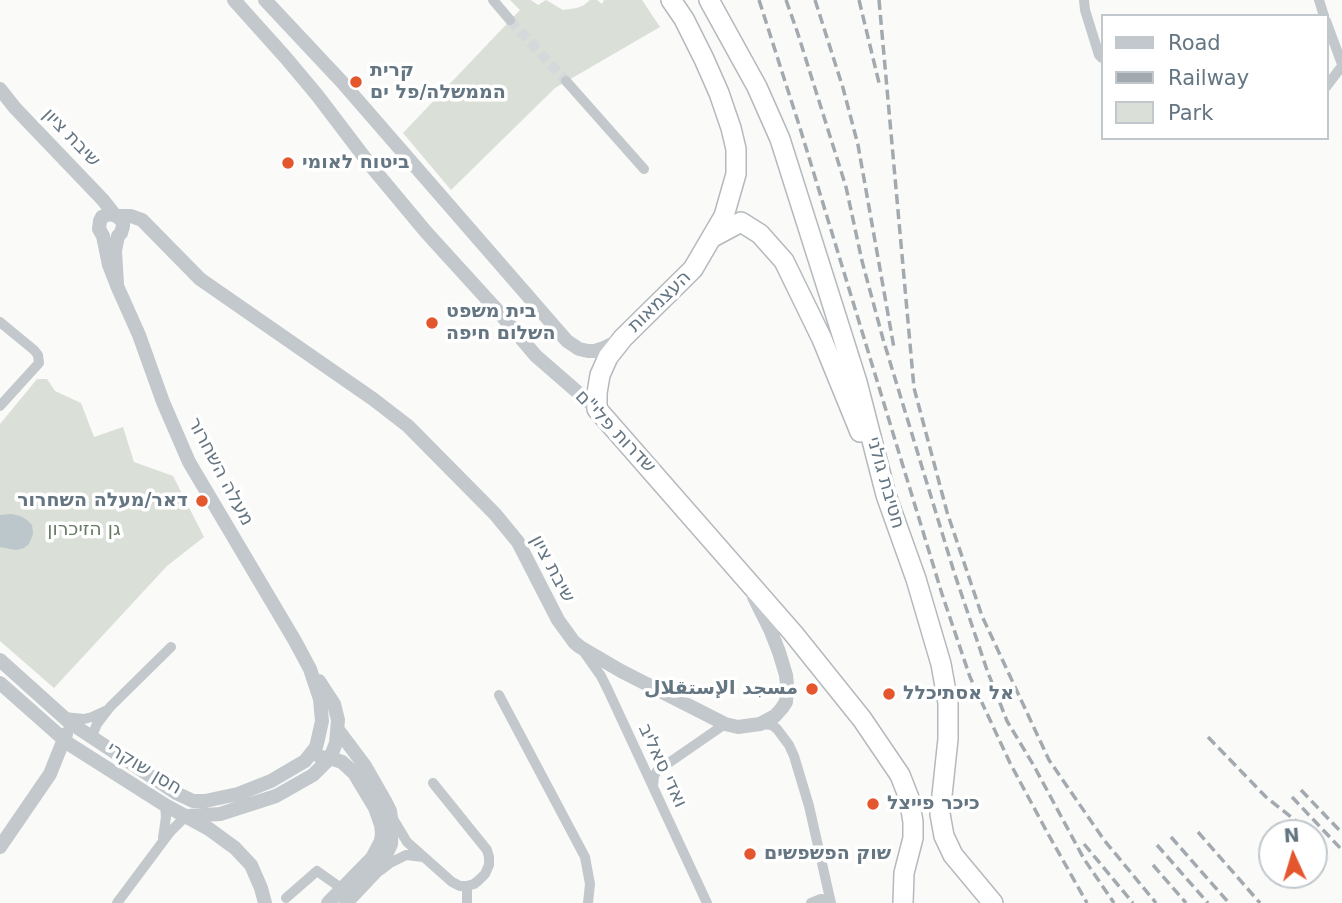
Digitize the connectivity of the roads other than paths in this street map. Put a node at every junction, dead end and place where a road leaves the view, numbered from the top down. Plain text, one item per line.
1 (234, 0) edge
2 (265, 0) edge
3 (493, 0) edge
4 (671, 0) edge
5 (709, 0) edge
6 (1084, 0) edge
7 (510, 20) tunnel mouth
8 (1328, 26) edge
9 (1100, 56) edge
10 (1342, 65) edge
11 (566, 81) tunnel mouth
12 (1328, 84) edge
13 (0, 89) edge
14 (644, 169) dead end
15 (118, 224) junction
16 (103, 236) junction
17 (710, 240) junction
18 (117, 284) junction
19 (0, 322) edge
20 (622, 338) junction
21 (0, 406) edge
22 (597, 409) junction
23 (886, 495) junction
24 (733, 564) junction
25 (172, 647) dead end
26 (580, 648) junction
27 (0, 660) edge
28 (310, 669) junction
29 (0, 684) edge
30 (499, 695) dead end
31 (110, 707) junction
32 (66, 720) junction
33 (725, 724) junction
34 (760, 724) junction
35 (338, 730) junction
36 (91, 738) junction
37 (64, 741) junction
38 (86, 755) junction
39 (330, 758) junction
40 (305, 761) junction
41 (50, 774) junction
42 (433, 783) dead end
43 (654, 791) junction
44 (165, 805) junction
45 (390, 811) junction
46 (186, 816) junction
47 (163, 841) junction
48 (0, 847) edge
49 (426, 858) junction
50 (371, 878) junction
51 (467, 886) junction
52 (341, 888) junction
53 (263, 896) edge
54 (286, 898) dead end
55 (117, 903) edge
56 (328, 903) edge
57 (346, 903) edge
58 (467, 903) edge
59 (588, 903) edge
60 (707, 903) edge
61 (811, 903) edge
62 (830, 903) edge
63 (903, 903) edge
64 (993, 903) edge

1 - 22 street, שדרות פלי"ם
2 - 20 street
3 - 7 street
4 - 17 highway, העצמאות
5 - 23 highway, חטיבת גולני
6 - 9 street
8 - 10 street
10 - 12 street
11 - 14 street
13 - 15 street, שיבת ציון
15 - 16 street
15 - 16 street
15 - 18 street, מעלה השחרור
15 - 26 street, שיבת ציון
16 - 18 street, מעלה השחרור
17 - 20 highway, העצמאות
17 - 23 highway
18 - 28 street, מעלה השחרור
19 - 21 street
20 - 22 highway, העצמאות
22 - 24 highway, שדרות פלי"ם
23 - 64 highway, חטיבת גולני
24 - 34 street
24 - 63 highway, שדרות פלי"ם
25 - 31 street
26 - 33 street, שיבת ציון
26 - 43 street, ואדי סאליב
27 - 32 street, חסן שוקרי
28 - 35 street, מעלה השחרור
28 - 40 street, מעלה השחרור
29 - 37 street, חסן שוקרי
30 - 59 street
31 - 32 street
31 - 36 street
32 - 36 street, חסן שוקרי
32 - 37 street
33 - 34 street, שיבת ציון
33 - 43 street
34 - 62 street
35 - 39 street, מעלה השחרור
35 - 45 street
36 - 40 street, חסן שוקרי
37 - 38 street, חסן שוקרי
37 - 41 street
38 - 41 street
38 - 44 street, חסן שוקרי
39 - 40 street
39 - 46 street
39 - 52 street
41 - 48 street
42 - 51 street
43 - 60 street, ואדי סאליב
44 - 46 street, חסן שוקרי
44 - 47 street
45 - 49 street
45 - 50 street
46 - 47 street
46 - 53 street, חסן שוקרי
47 - 55 street
49 - 50 street
49 - 51 street
50 - 57 street
51 - 58 street
52 - 54 street
52 - 56 street
61 - 62 street

